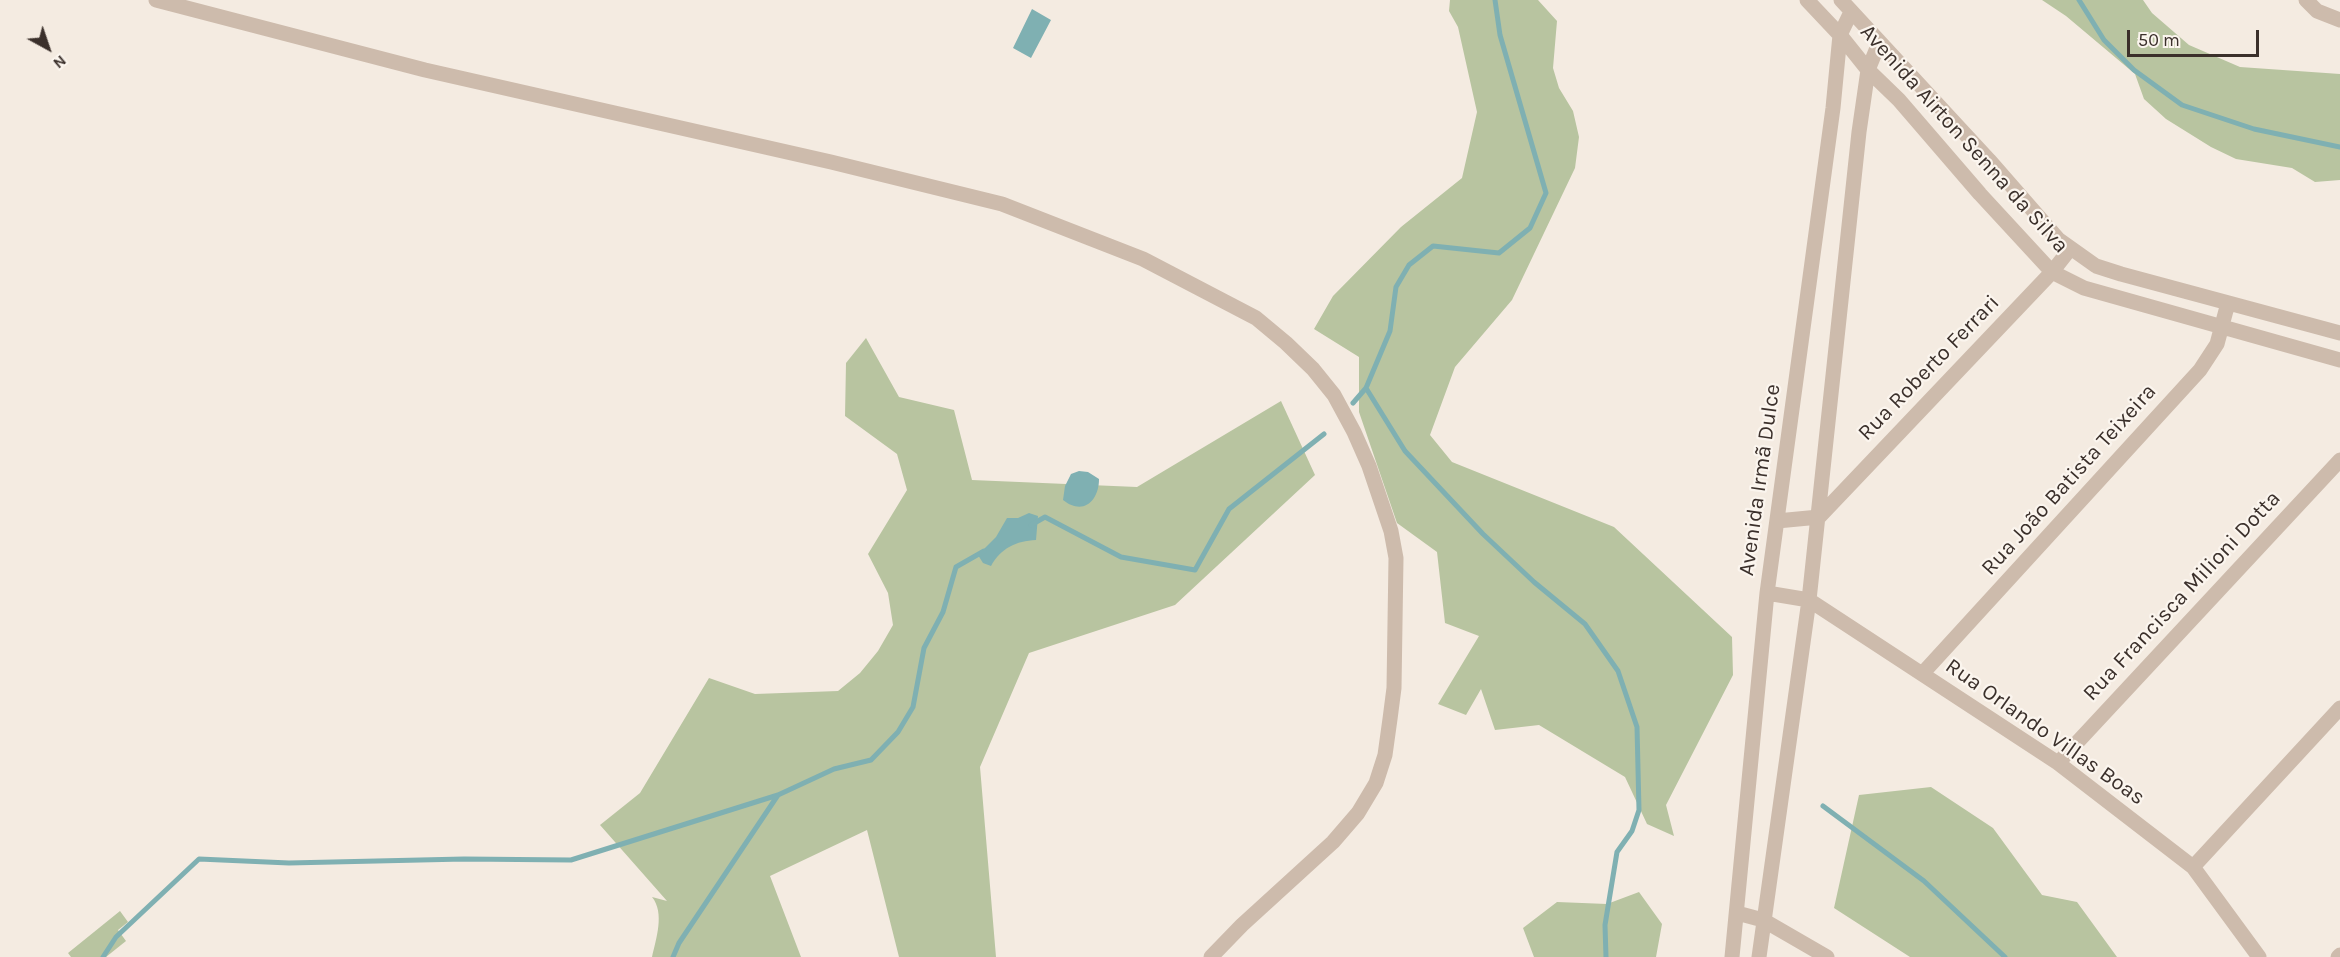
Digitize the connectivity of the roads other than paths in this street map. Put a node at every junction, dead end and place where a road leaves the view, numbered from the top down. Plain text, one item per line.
1 (156, 0) edge
2 (1807, 0) edge
3 (2306, 0) edge
4 (1846, 6) edge
5 (2340, 20) edge
6 (1840, 35) junction
7 (1879, 43) junction
8 (1868, 70) junction
9 (2070, 249) junction
10 (2052, 272) junction
11 (2228, 303) junction
12 (2223, 327) junction
13 (2340, 333) edge
14 (2340, 360) edge
15 (2340, 460) edge
16 (1819, 517) junction
17 (1777, 521) junction
18 (1767, 593) junction
19 (1809, 600) junction
20 (1922, 674) junction
21 (2340, 708) edge
22 (2058, 762) junction
23 (2193, 867) junction
24 (1737, 913) junction
25 (1763, 920) junction
26 (1211, 957) edge
27 (1732, 957) edge
28 (1760, 957) edge
29 (1827, 957) edge
30 (2259, 957) edge

1 - 26 street
2 - 6 street, Avenida Airton Senna da Silva
3 - 5 street
4 - 6 street, Avenida Irmã Dulce
4 - 7 street, Avenida Airton Senna da Silva
6 - 8 street, Avenida Airton Senna da Silva
6 - 17 street, Avenida Irmã Dulce
7 - 8 street
7 - 9 street, Avenida Airton Senna da Silva
8 - 10 street, Avenida Airton Senna da Silva
8 - 16 street
9 - 10 street, Rua Roberto Ferrari
9 - 11 street, Avenida Airton Senna da Silva
10 - 12 street, Avenida Airton Senna da Silva
10 - 16 street, Rua Roberto Ferrari
11 - 12 street, Rua João Batista Teixeira
11 - 13 street, Avenida Airton Senna da Silva
12 - 14 street, Avenida Airton Senna da Silva
12 - 20 street, Rua João Batista Teixeira
15 - 22 street, Rua Francisca Milioni Dotta
16 - 17 street
16 - 19 street
17 - 18 street, Avenida Irmã Dulce
18 - 19 street, Rua Orlando Villas Boas
18 - 24 street, Avenida Irmã Dulce
19 - 20 street, Rua Orlando Villas Boas
19 - 25 street
20 - 22 street, Rua Orlando Villas Boas
21 - 23 street
22 - 23 street, Rua Orlando Villas Boas
23 - 30 street, Rua Orlando Villas Boas
24 - 25 street
24 - 27 street, Avenida Irmã Dulce
25 - 28 street
25 - 29 street

